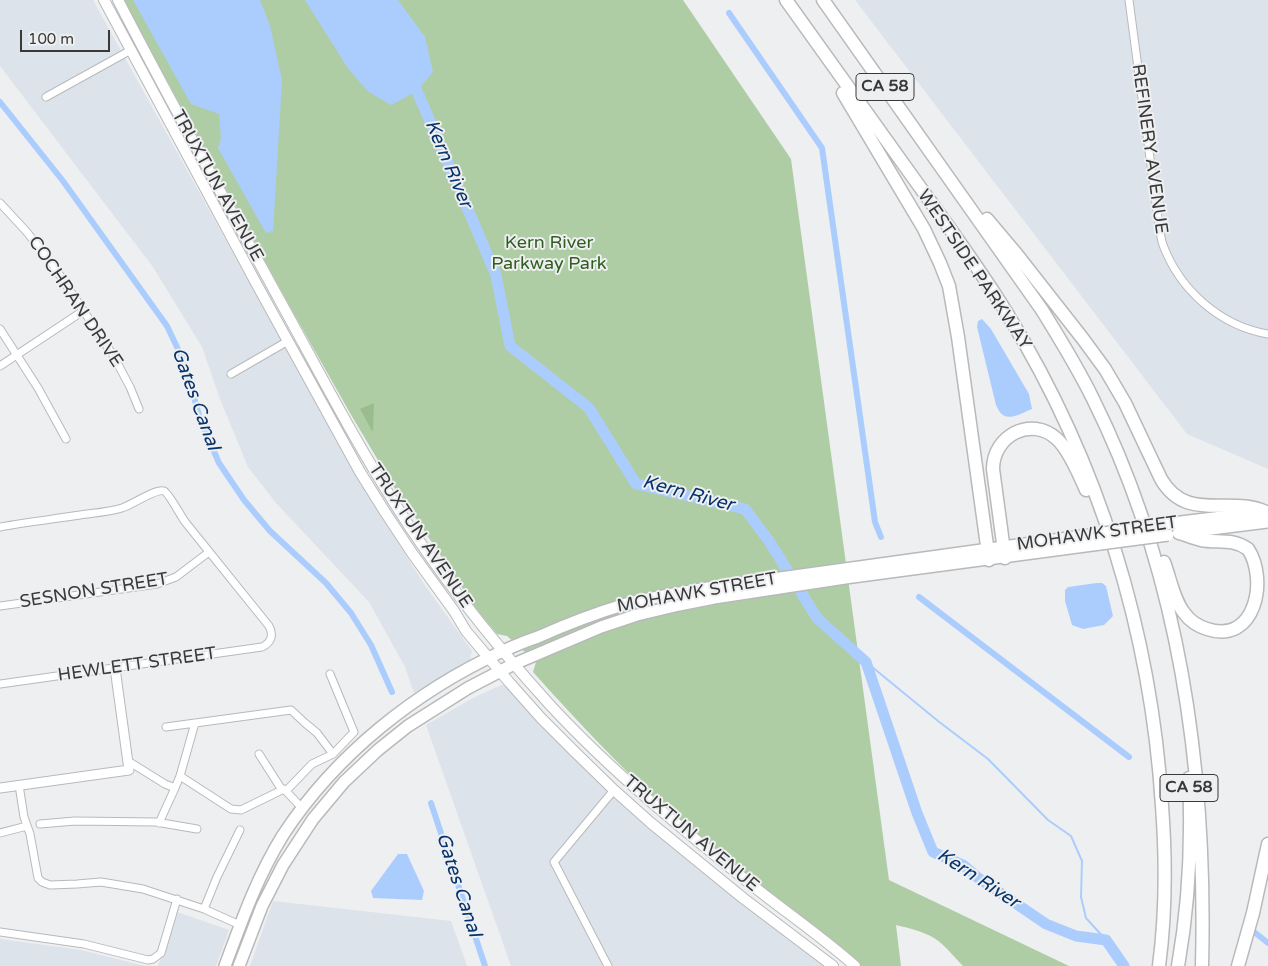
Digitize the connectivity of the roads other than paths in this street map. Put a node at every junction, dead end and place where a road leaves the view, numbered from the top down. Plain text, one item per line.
1 (104, 0) edge
2 (118, 0) edge
3 (786, 0) edge
4 (823, 0) edge
5 (1129, 0) edge
6 (124, 14) junction
7 (797, 16) junction
8 (131, 50) junction
9 (166, 92) junction
10 (46, 97) dead end
11 (947, 174) junction
12 (0, 203) edge
13 (83, 310) junction
14 (0, 330) edge
15 (1268, 334) edge
16 (288, 341) junction
17 (17, 355) junction
18 (314, 362) junction
19 (0, 366) edge
20 (231, 374) dead end
21 (1093, 399) junction
22 (139, 409) dead end
23 (66, 439) dead end
24 (1267, 515) edge
25 (0, 526) edge
26 (1170, 531) junction
27 (209, 552) junction
28 (1004, 552) junction
29 (988, 555) junction
30 (842, 574) junction
31 (0, 606) edge
32 (1134, 617) junction
33 (1175, 642) junction
34 (502, 651) junction
35 (488, 658) junction
36 (514, 664) junction
37 (115, 668) junction
38 (500, 671) junction
39 (330, 674) dead end
40 (0, 684) edge
41 (413, 703) junction
42 (195, 723) junction
43 (166, 727) dead end
44 (397, 734) junction
45 (259, 754) dead end
46 (333, 754) junction
47 (128, 761) junction
48 (180, 776) junction
49 (19, 785) junction
50 (0, 788) edge
51 (175, 788) junction
52 (614, 790) junction
53 (284, 791) junction
54 (302, 808) junction
55 (159, 823) junction
56 (40, 824) dead end
57 (27, 826) junction
58 (197, 829) dead end
59 (240, 830) dead end
60 (0, 833) edge
61 (1268, 844) edge
62 (295, 845) junction
63 (177, 899) junction
64 (204, 909) junction
65 (1162, 914) junction
66 (797, 920) junction
67 (240, 925) junction
68 (0, 932) edge
69 (233, 944) junction
70 (1202, 960) edge
71 (819, 962) edge
72 (225, 966) edge
73 (233, 966) edge
74 (239, 966) edge
75 (608, 966) edge
76 (833, 966) edge
77 (848, 966) edge
78 (855, 966) edge
79 (1153, 966) edge
80 (1159, 966) edge
81 (1178, 966) edge
82 (1238, 966) edge

1 - 8 main road, TRUXTUN AVENUE
2 - 6 main road, TRUXTUN AVENUE
3 - 7 highway, WESTSIDE PARKWAY
4 - 11 highway, WESTSIDE PARKWAY / CA 58
5 - 15 street, REFINERY AVENUE
6 - 8 main road
6 - 9 main road, TRUXTUN AVENUE
7 - 29 highway
7 - 32 highway, WESTSIDE PARKWAY
8 - 9 main road
8 - 10 street
8 - 16 main road, TRUXTUN AVENUE
9 - 18 main road, TRUXTUN AVENUE
11 - 21 highway, WESTSIDE PARKWAY
11 - 24 highway
12 - 13 street, COCHRAN DRIVE
13 - 17 street
13 - 22 street, COCHRAN DRIVE
14 - 17 street
16 - 18 main road
16 - 20 street
16 - 35 main road, TRUXTUN AVENUE
17 - 19 street
17 - 23 street
18 - 34 main road, TRUXTUN AVENUE
21 - 26 highway
21 - 33 highway, WESTSIDE PARKWAY
24 - 26 main road, MOHAWK STREET
24 - 26 main road, MOHAWK STREET
25 - 27 street
26 - 28 main road, MOHAWK STREET, bridge
27 - 31 street, SESNON STREET
27 - 37 street, HEWLETT STREET
28 - 29 main road, MOHAWK STREET
28 - 32 highway
29 - 30 main road, MOHAWK STREET
30 - 34 main road, MOHAWK STREET
30 - 36 main road, MOHAWK STREET
32 - 65 highway, WESTSIDE PARKWAY
33 - 70 highway
33 - 81 highway, CA 58
34 - 35 main road, MOHAWK STREET
34 - 36 main road, TRUXTUN AVENUE
35 - 38 main road, TRUXTUN AVENUE
35 - 41 main road, MOHAWK STREET
36 - 38 main road, MOHAWK STREET
36 - 66 main road, TRUXTUN AVENUE
37 - 40 street, HEWLETT STREET
37 - 47 street
38 - 44 main road, MOHAWK STREET
38 - 52 main road, TRUXTUN AVENUE
39 - 46 street
41 - 44 main road
41 - 54 main road, MOHAWK STREET
42 - 43 street
42 - 46 street
42 - 48 street
44 - 62 main road, MOHAWK STREET
45 - 53 street
46 - 53 street
47 - 49 street
47 - 51 street
48 - 51 street
48 - 53 street
49 - 50 street
49 - 57 street
51 - 55 street
52 - 71 main road, TRUXTUN AVENUE
52 - 75 street
53 - 54 street
54 - 62 main road
54 - 67 main road, MOHAWK STREET
55 - 56 street
55 - 58 street
57 - 60 street
57 - 63 street
59 - 64 street
61 - 82 highway
62 - 74 main road, MOHAWK STREET
63 - 64 street
63 - 68 street
64 - 67 street
65 - 79 highway
65 - 80 highway
66 - 71 main road
66 - 78 main road, TRUXTUN AVENUE
67 - 69 main road, MOHAWK STREET
69 - 72 main road, MOHAWK STREET
69 - 73 main road
71 - 76 main road, TRUXTUN AVENUE
71 - 77 main road

